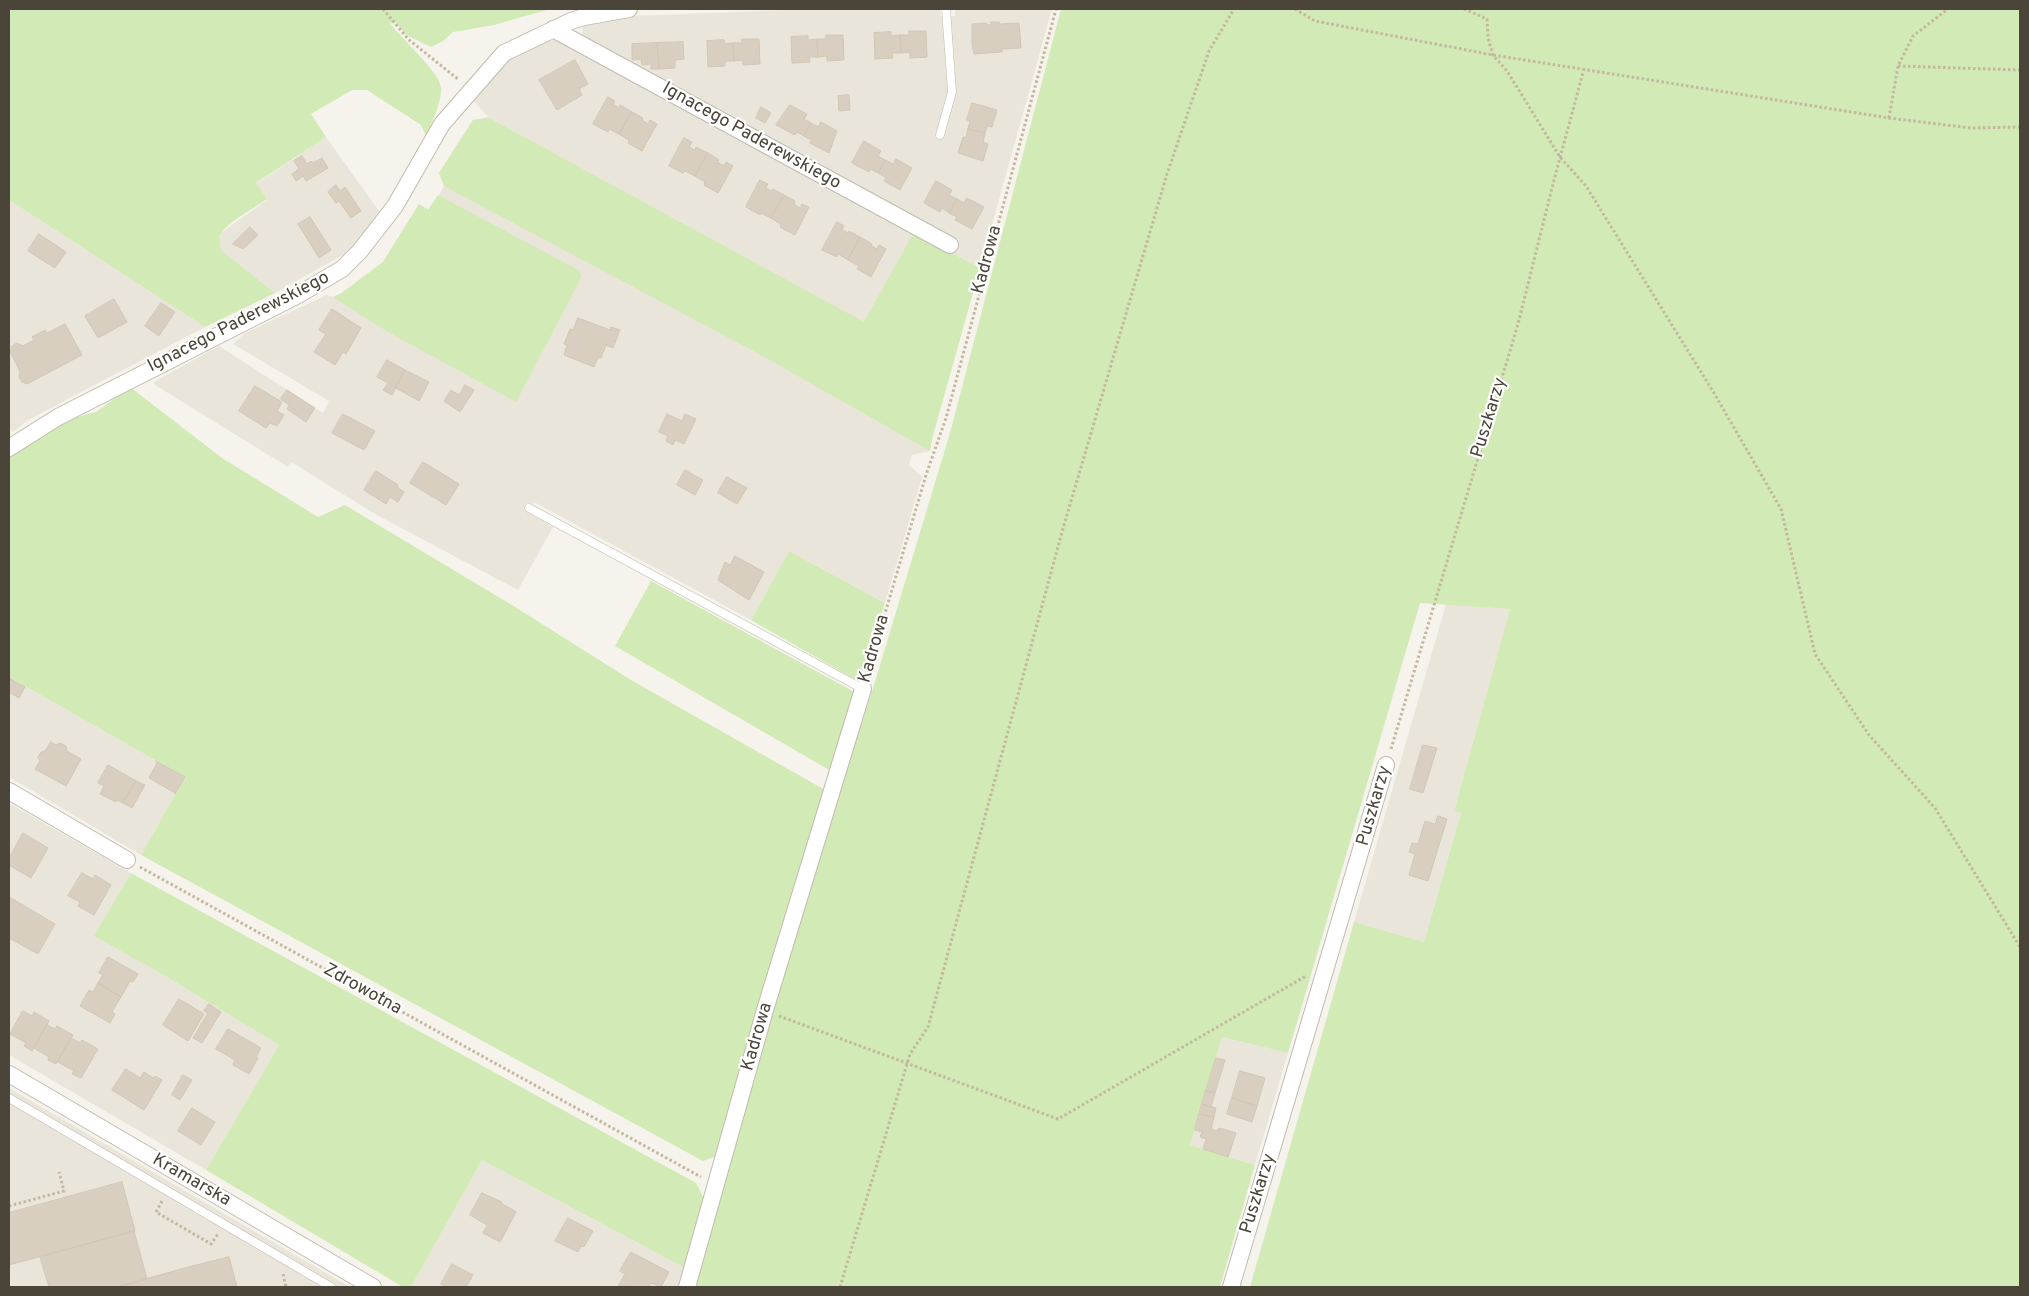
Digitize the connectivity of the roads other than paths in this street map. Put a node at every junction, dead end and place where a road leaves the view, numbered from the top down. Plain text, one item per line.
1 (629, 9) edge
2 (946, 9) edge
3 (553, 29) junction
4 (940, 135) dead end
5 (950, 244) dead end
6 (9, 448) edge
7 (529, 508) dead end
8 (863, 689) joint
9 (1386, 766) road end
10 (9, 791) edge
11 (126, 860) road end
12 (9, 1074) edge
13 (9, 1098) edge
14 (331, 1287) edge
15 (373, 1287) edge
16 (687, 1287) edge
17 (1230, 1287) edge

1 - 3 street, Ignacego Paderewskiego
2 - 4 lane
3 - 5 street, Ignacego Paderewskiego
3 - 6 street, Ignacego Paderewskiego
7 - 8 lane
8 - 16 street, Kadrowa
9 - 17 street, Puszkarzy
10 - 11 street
12 - 15 street, Kramarska
13 - 14 lane

